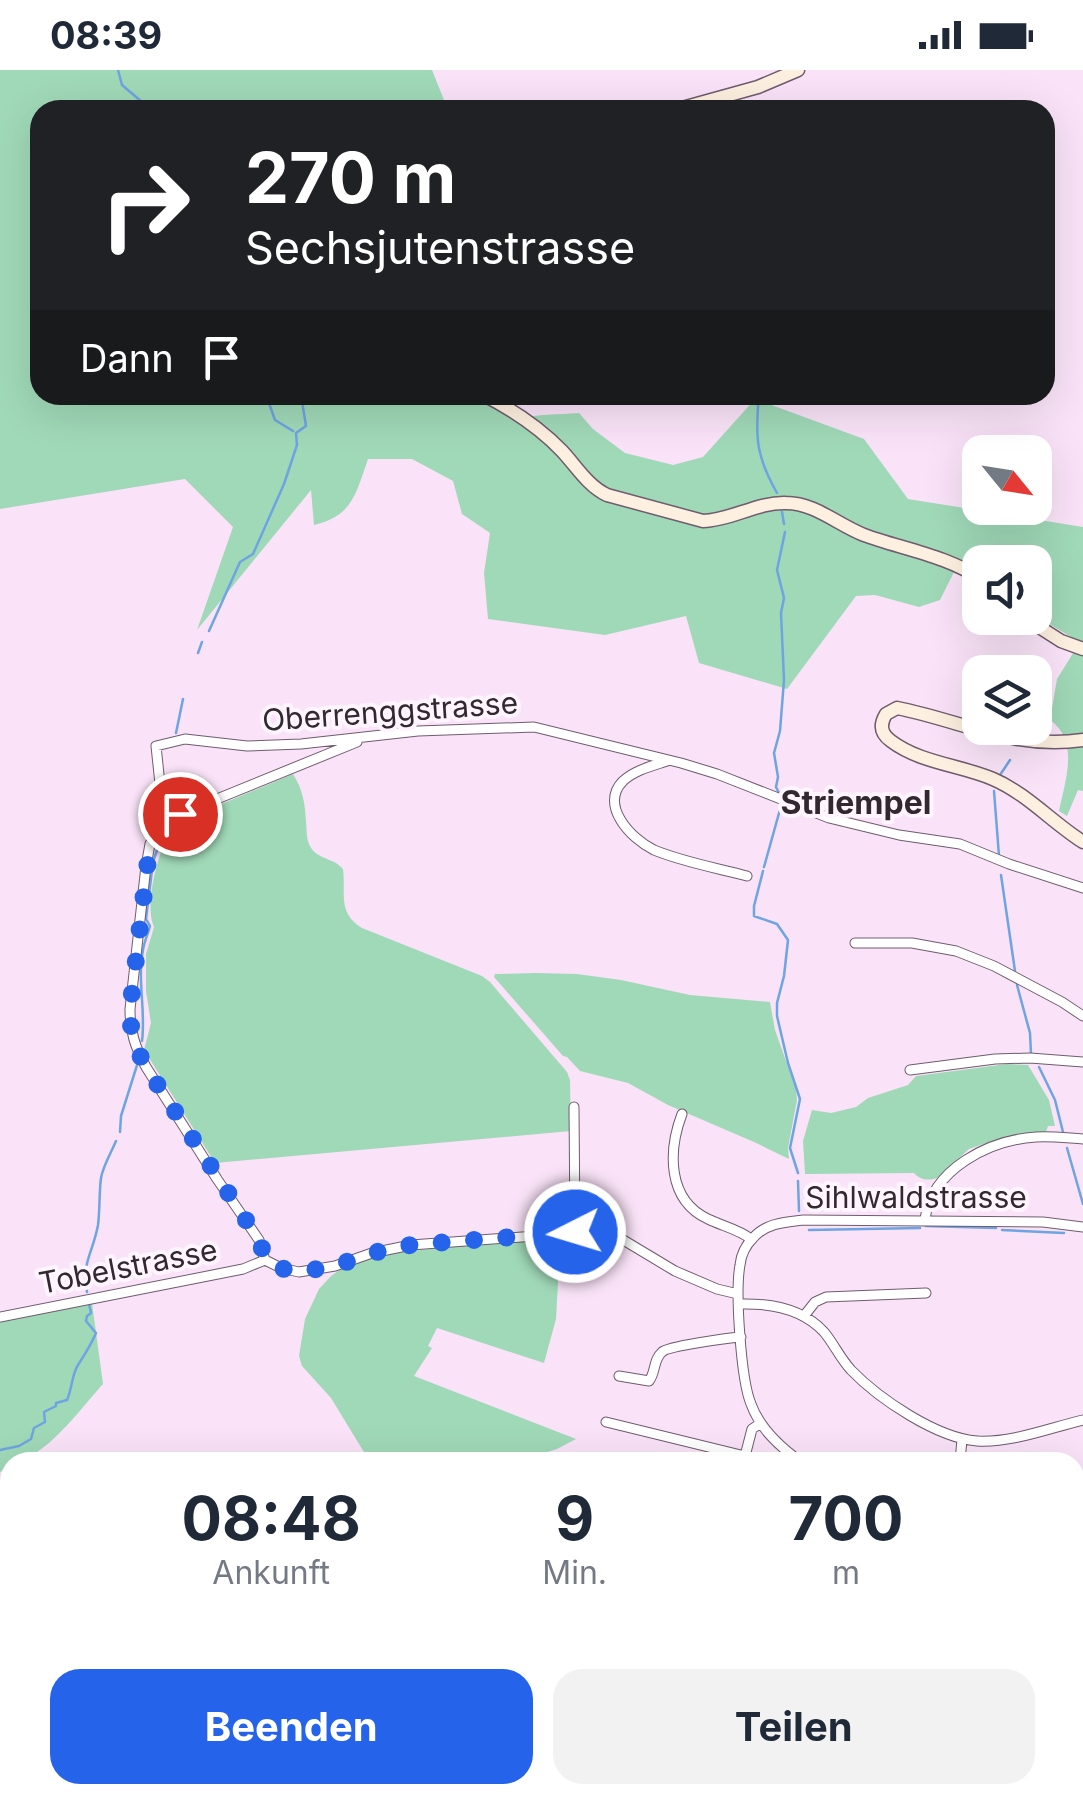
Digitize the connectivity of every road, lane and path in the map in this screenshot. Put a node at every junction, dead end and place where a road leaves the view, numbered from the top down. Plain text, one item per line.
1 (798, 70) edge
2 (711, 100) edge
3 (502, 405) edge
4 (962, 569) edge
5 (1052, 635) edge
6 (1083, 649) edge
7 (369, 737) junction
8 (1083, 740) edge
9 (670, 760) junction
10 (159, 828) junction
11 (1083, 842) edge
12 (746, 876) dead end
13 (1083, 888) edge
14 (855, 942) dead end
15 (1083, 1016) edge
16 (1083, 1062) edge
17 (910, 1070) dead end
18 (574, 1107) dead end
19 (682, 1114) dead end
20 (1083, 1139) edge
21 (925, 1219) junction
22 (1083, 1227) edge
23 (575, 1232) junction
24 (751, 1239) junction
25 (266, 1260) junction
26 (926, 1293) dead end
27 (739, 1299) junction
28 (804, 1316) junction
29 (0, 1317) edge
30 (741, 1337) junction
31 (619, 1376) dead end
32 (1083, 1420) edge
33 (606, 1422) dead end
34 (760, 1423) junction
35 (962, 1439) junction
36 (730, 1452) edge
37 (747, 1452) edge
38 (788, 1452) edge
39 (961, 1452) edge

1 - 2 main road
3 - 4 main road
5 - 6 main road
7 - 9 street, Oberrenggstrasse
7 - 10 street
7 - 10 street, Oberrenggstrasse
8 - 11 main road
9 - 12 street
9 - 13 street, Oberrenggstrasse
10 - 25 street
14 - 15 street
16 - 17 street
18 - 23 street
19 - 24 street
20 - 21 street
21 - 22 street, Sihlwaldstrasse
21 - 24 street, Sihlwaldstrasse
23 - 25 street
23 - 27 street
24 - 27 street
25 - 29 street, Tobelstrasse
26 - 28 street
27 - 28 street
27 - 30 street
28 - 35 street
30 - 31 street
30 - 34 street
32 - 35 street
33 - 36 street
34 - 37 street
34 - 38 street
35 - 39 street

